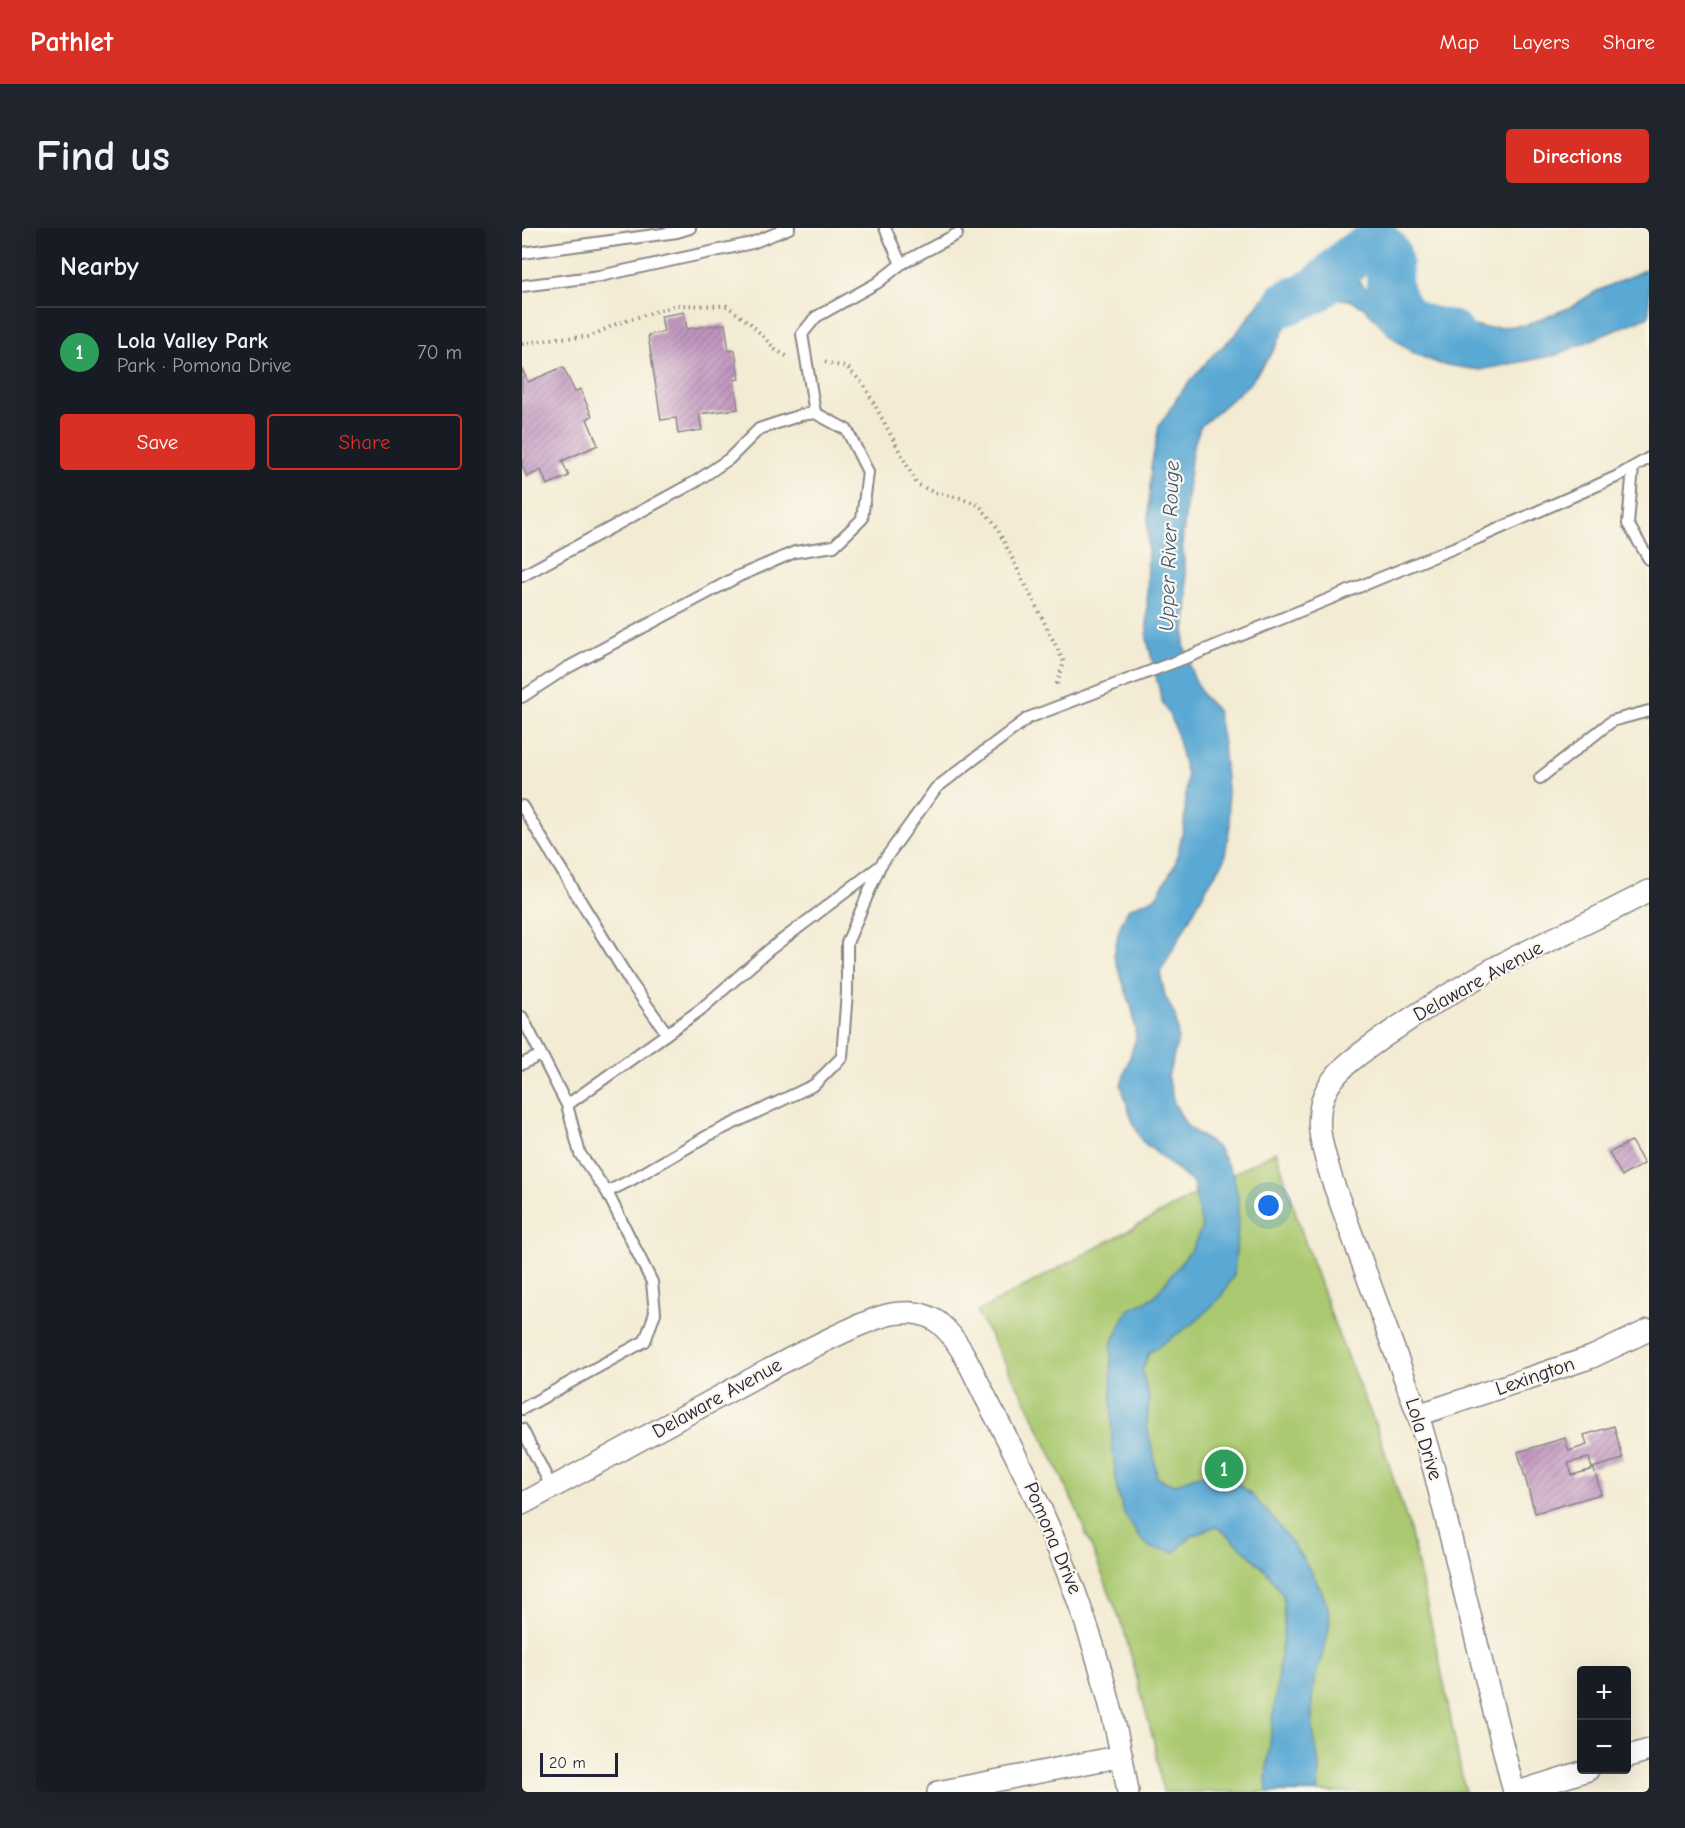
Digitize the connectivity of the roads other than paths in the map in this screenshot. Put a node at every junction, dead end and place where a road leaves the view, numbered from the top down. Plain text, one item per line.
1 (690, 228) edge
2 (789, 228) edge
3 (885, 228) edge
4 (957, 234) dead end
5 (522, 253) edge
6 (901, 264) junction
7 (522, 286) edge
8 (815, 413) junction
9 (1649, 458) edge
10 (1633, 467) junction
11 (1649, 559) edge
12 (522, 576) edge
13 (522, 697) edge
14 (1649, 711) edge
15 (1540, 778) dead end
16 (522, 806) edge
17 (880, 866) junction
18 (1649, 891) edge
19 (522, 1017) edge
20 (666, 1032) junction
21 (541, 1055) junction
22 (522, 1064) edge
23 (1324, 1094) joint
24 (567, 1105) junction
25 (607, 1192) junction
26 (920, 1314) joint
27 (1649, 1330) edge
28 (522, 1408) edge
29 (1418, 1415) junction
30 (522, 1429) edge
31 (552, 1488) junction
32 (522, 1504) edge
33 (1649, 1749) edge
34 (1631, 1755) edge
35 (1122, 1756) junction
36 (1577, 1773) edge
37 (938, 1792) edge
38 (1128, 1792) edge
39 (1516, 1792) edge

1 - 5 lane
2 - 7 lane
3 - 6 lane
4 - 6 lane
6 - 8 lane
8 - 12 lane
8 - 13 lane
9 - 10 lane
10 - 11 lane
10 - 17 lane
14 - 15 lane
16 - 20 lane
17 - 20 lane
17 - 25 lane
18 - 23 street, Delaware Avenue
19 - 21 lane
20 - 24 lane
21 - 22 lane
21 - 24 lane
23 - 29 street, Lola Drive
24 - 25 lane
25 - 28 lane
26 - 31 street, Delaware Avenue
26 - 35 street, Pomona Drive
27 - 29 street, Lexington
29 - 39 street, Lola Drive
30 - 31 lane
31 - 32 street, Delaware Avenue
33 - 34 street
35 - 37 street
35 - 38 street, Pomona Drive
36 - 39 street

